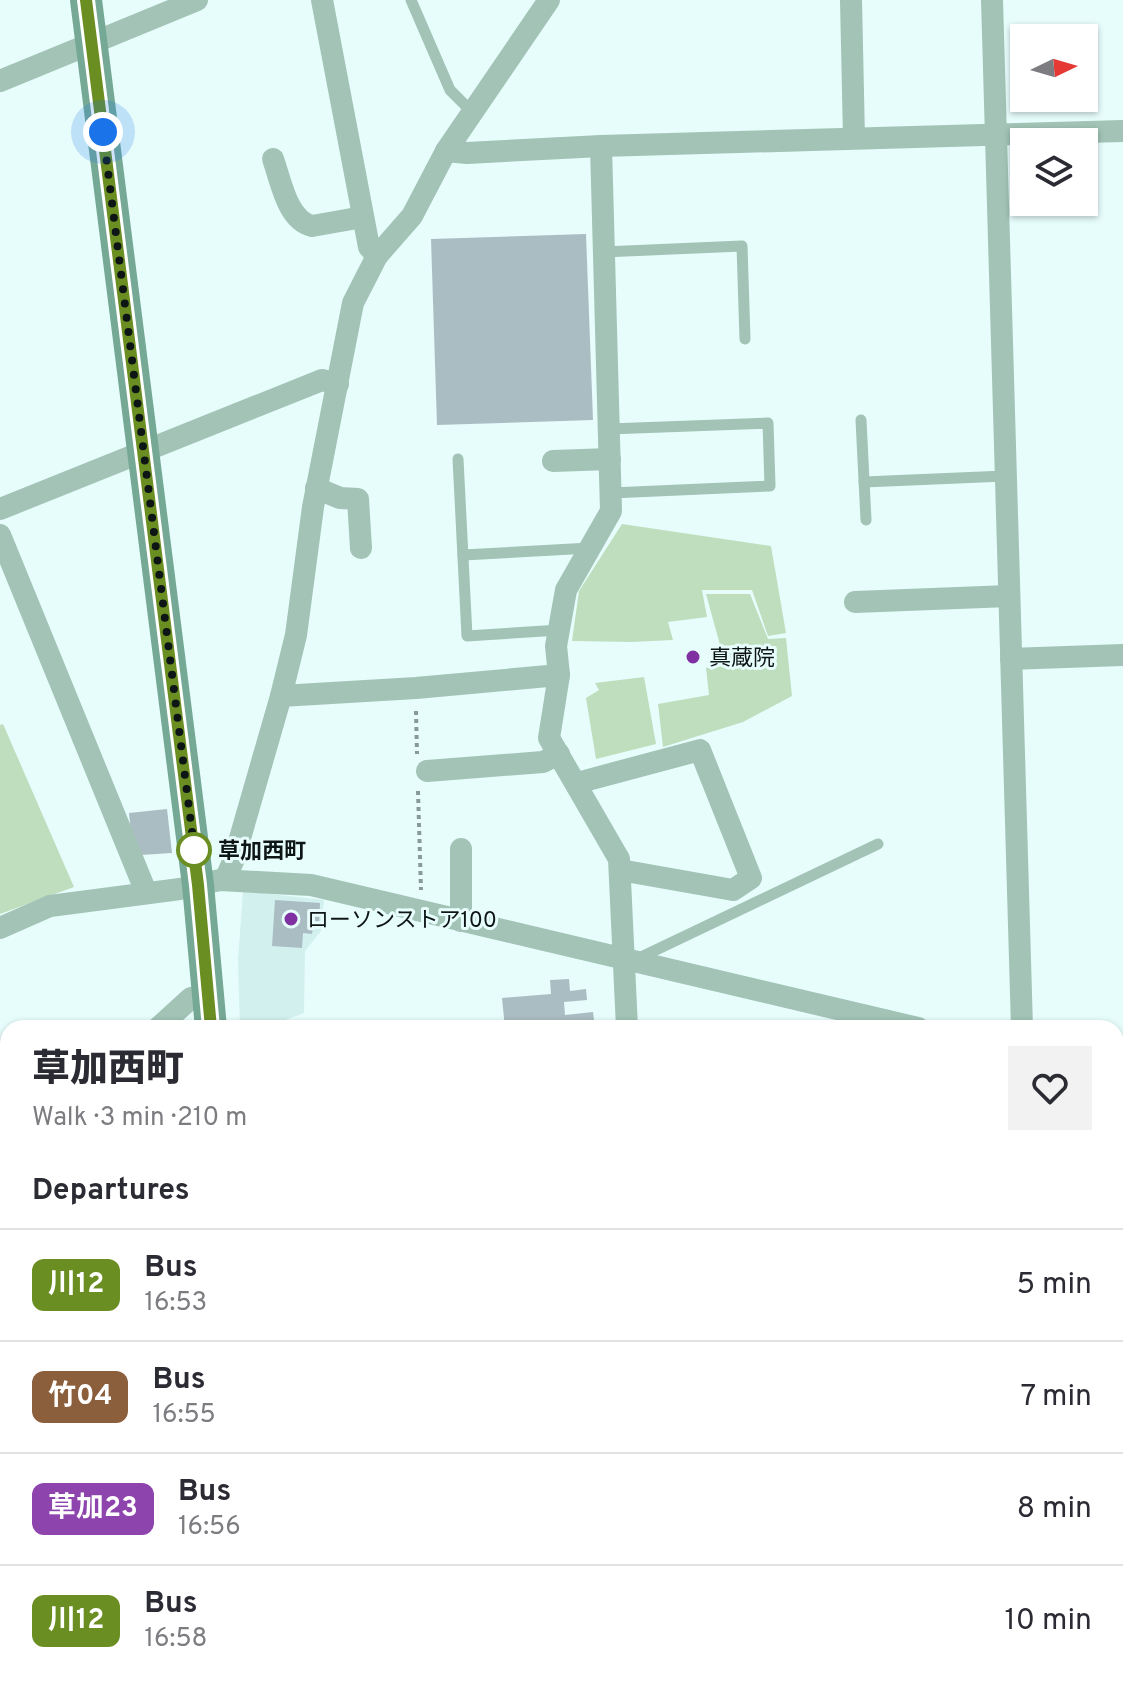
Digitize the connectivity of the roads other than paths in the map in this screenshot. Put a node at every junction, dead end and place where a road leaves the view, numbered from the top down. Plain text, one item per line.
1 (86, 0) edge
2 (197, 0) edge
3 (322, 0) edge
4 (411, 0) edge
5 (549, 0) edge
6 (851, 0) edge
7 (992, 0) edge
8 (91, 43) junction
9 (0, 81) edge
10 (472, 112) junction
11 (1123, 131) edge
12 (997, 136) junction
13 (854, 138) junction
14 (601, 146) junction
15 (446, 151) junction
16 (273, 159) dead end
17 (363, 217) junction
18 (603, 252) junction
19 (377, 256) junction
20 (745, 339) dead end
21 (338, 384) junction
22 (861, 420) dead end
23 (609, 429) junction
24 (144, 452) junction
25 (458, 459) dead end
26 (610, 459) junction
27 (553, 461) dead end
28 (1005, 476) junction
29 (864, 482) junction
30 (316, 488) junction
31 (611, 493) junction
32 (0, 509) edge
33 (866, 520) dead end
34 (0, 535) edge
35 (361, 548) dead end
36 (590, 548) junction
37 (463, 555) junction
38 (1009, 596) junction
39 (855, 602) dead end
40 (560, 630) junction
41 (1123, 655) edge
42 (1011, 659) junction
43 (559, 675) junction
44 (281, 696) junction
45 (559, 754) junction
46 (421, 774) road end
47 (577, 783) junction
48 (878, 844) dead end
49 (461, 849) dead end
50 (620, 870) junction
51 (212, 882) junction
52 (146, 892) junction
53 (461, 921) junction
54 (0, 928) edge
55 (628, 959) junction
56 (208, 996) junction
57 (167, 1020) edge
58 (210, 1020) edge
59 (627, 1020) edge
60 (884, 1020) edge
61 (1022, 1020) edge

1 - 8 street
2 - 8 street
3 - 17 street
4 - 10 lane
5 - 10 street
6 - 13 street
7 - 12 street
8 - 9 street
8 - 24 street
10 - 15 street
11 - 12 street
12 - 13 street
12 - 28 street
13 - 14 street
14 - 15 street
14 - 18 street
15 - 19 street
16 - 17 street
17 - 19 street
18 - 20 lane
18 - 23 street
19 - 21 street
21 - 24 street
21 - 30 street
22 - 29 lane
23 - 26 street
23 - 31 lane
24 - 32 street
24 - 51 street
25 - 37 lane
26 - 27 street
26 - 31 street
28 - 29 lane
28 - 38 street
29 - 33 lane
30 - 35 street
30 - 44 street
31 - 36 street
34 - 52 street
36 - 37 lane
36 - 40 street
37 - 40 lane
38 - 39 street
38 - 42 street
40 - 43 street
41 - 42 street
42 - 61 street
43 - 44 street
43 - 45 street
44 - 51 street
45 - 46 street
45 - 47 street
47 - 50 street
47 - 50 street
48 - 55 lane
49 - 53 street
50 - 55 street
51 - 52 street
51 - 53 street
51 - 56 street
52 - 54 street
53 - 55 street
55 - 59 street
55 - 60 street
56 - 57 street
56 - 58 street

